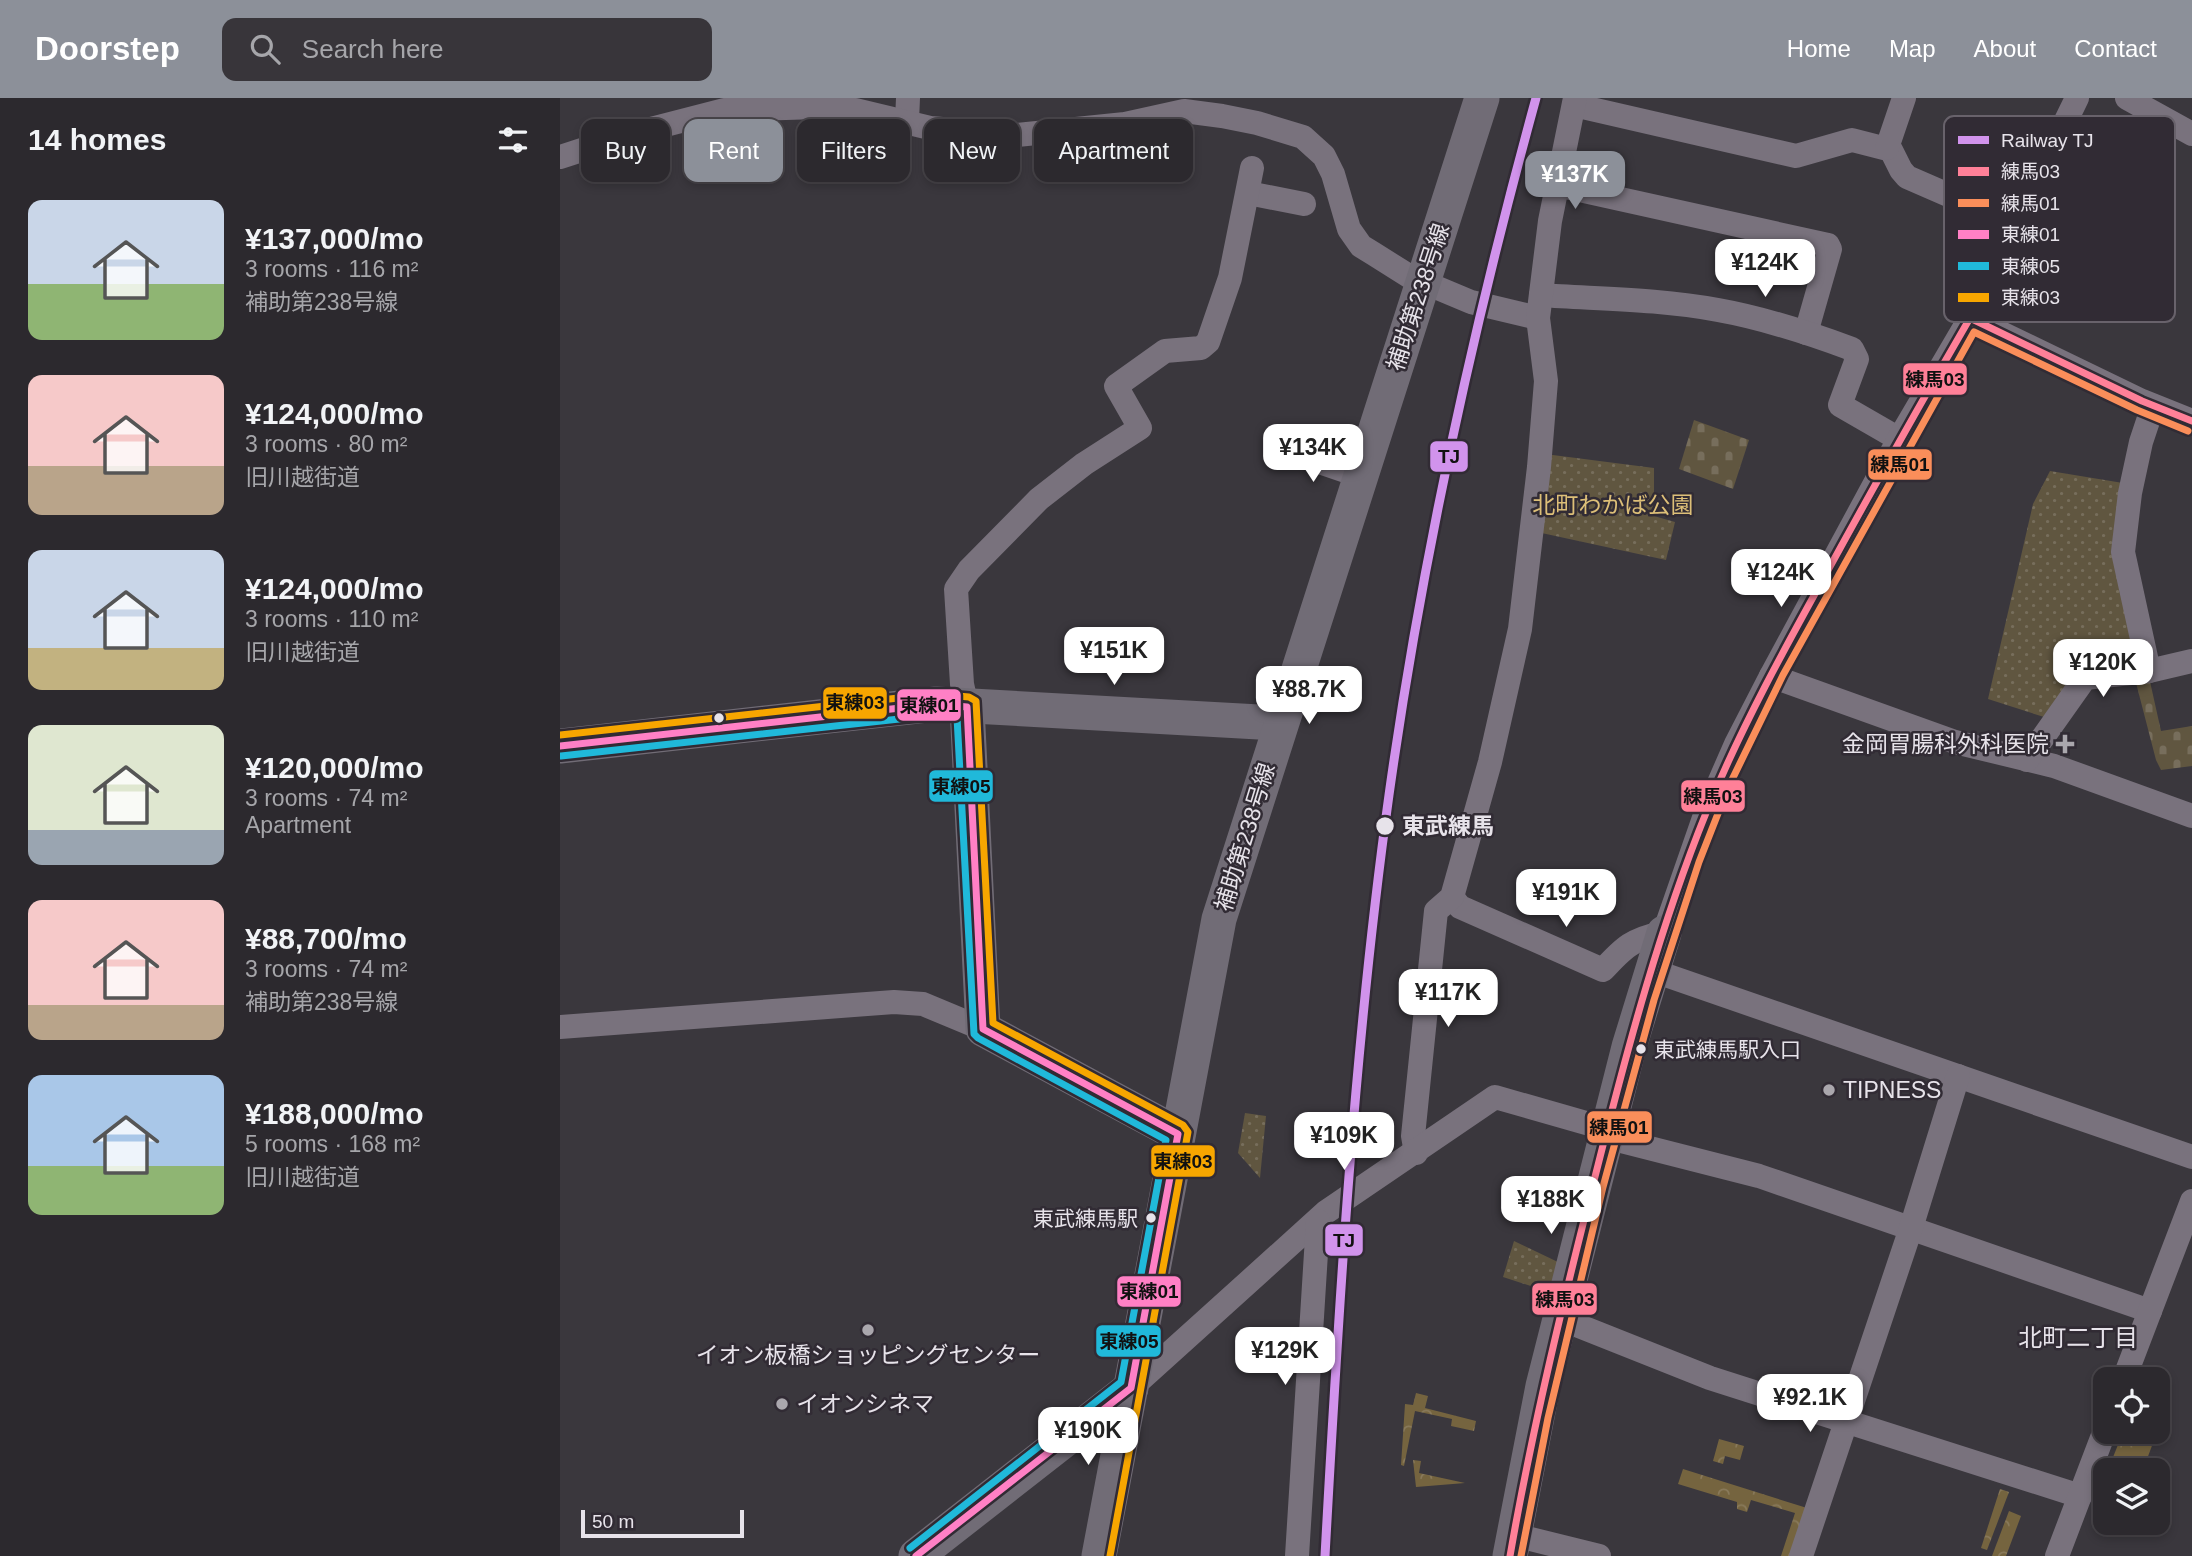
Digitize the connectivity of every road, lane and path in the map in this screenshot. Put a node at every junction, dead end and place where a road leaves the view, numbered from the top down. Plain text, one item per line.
1 (1482, 98) edge
2 (1904, 98) edge
3 (2077, 98) edge
4 (2127, 98) edge
5 (1575, 102) edge
6 (1184, 104) edge
7 (907, 110) edge
8 (2068, 116) edge
9 (2160, 116) edge
10 (2175, 125) edge
11 (2192, 134) edge
12 (1887, 148) junction
13 (560, 158) edge
14 (1252, 168) dead end
15 (1557, 185) junction
16 (1248, 193) junction
17 (1944, 193) edge
18 (1304, 204) dead end
19 (1423, 282) junction
20 (1539, 307) junction
21 (1967, 322) edge
22 (1980, 322) edge
23 (1806, 333) junction
24 (2153, 406) junction
25 (2192, 421) edge
26 (1899, 439) junction
27 (1281, 449) dead end
28 (1360, 476) junction
29 (2192, 661) edge
30 (2149, 671) junction
31 (1770, 676) junction
32 (967, 708) junction
33 (1259, 722) dead end
34 (560, 746) edge
35 (2027, 760) junction
36 (2192, 816) edge
37 (1452, 897) junction
38 (1664, 933) junction
39 (1651, 970) junction
40 (560, 1027) edge
41 (983, 1029) junction
42 (1958, 1076) junction
43 (1606, 1133) junction
44 (1178, 1134) junction
45 (1416, 1153) junction
46 (2192, 1157) edge
47 (2192, 1201) edge
48 (1318, 1221) junction
49 (1911, 1228) junction
50 (2150, 1311) junction
51 (1559, 1318) junction
52 (2129, 1367) edge
53 (1131, 1388) junction
54 (1846, 1421) junction
55 (2100, 1444) edge
56 (2080, 1496) junction
57 (1512, 1545) edge
58 (916, 1556) edge
59 (1099, 1556) edge
60 (1297, 1556) edge
61 (1599, 1556) edge
62 (1801, 1556) edge
63 (2057, 1556) edge

1 - 19 street, 補助第238号線
2 - 12 street
3 - 8 street
4 - 9 street
5 - 12 street
5 - 15 street
6 - 7 street
6 - 19 street
7 - 13 street
10 - 11 street
12 - 17 street
14 - 16 street
15 - 20 street
15 - 23 street
16 - 18 street
16 - 32 street
19 - 20 street
19 - 28 street, 補助第238号線
20 - 23 street
20 - 37 street
21 - 26 street
22 - 24 street
23 - 26 street
24 - 25 street
24 - 30 street
26 - 31 street
27 - 28 street
28 - 44 street, 補助第238号線
29 - 30 street
30 - 35 street
31 - 35 street
31 - 38 street
32 - 33 street
32 - 34 street
32 - 41 street
35 - 36 street
37 - 38 street
37 - 45 street
38 - 39 street
39 - 42 street
39 - 43 street
40 - 41 street
41 - 44 street
42 - 46 street
42 - 49 street
43 - 45 street
43 - 49 street
43 - 51 street
44 - 53 street, 補助第238号線
45 - 48 street
47 - 50 street
48 - 53 street
48 - 60 street
49 - 50 street
49 - 54 street
50 - 52 street
51 - 54 street
51 - 57 street
53 - 58 street
53 - 59 street, 補助第238号線
54 - 56 street
54 - 62 street
55 - 56 street
56 - 63 street
57 - 61 street

